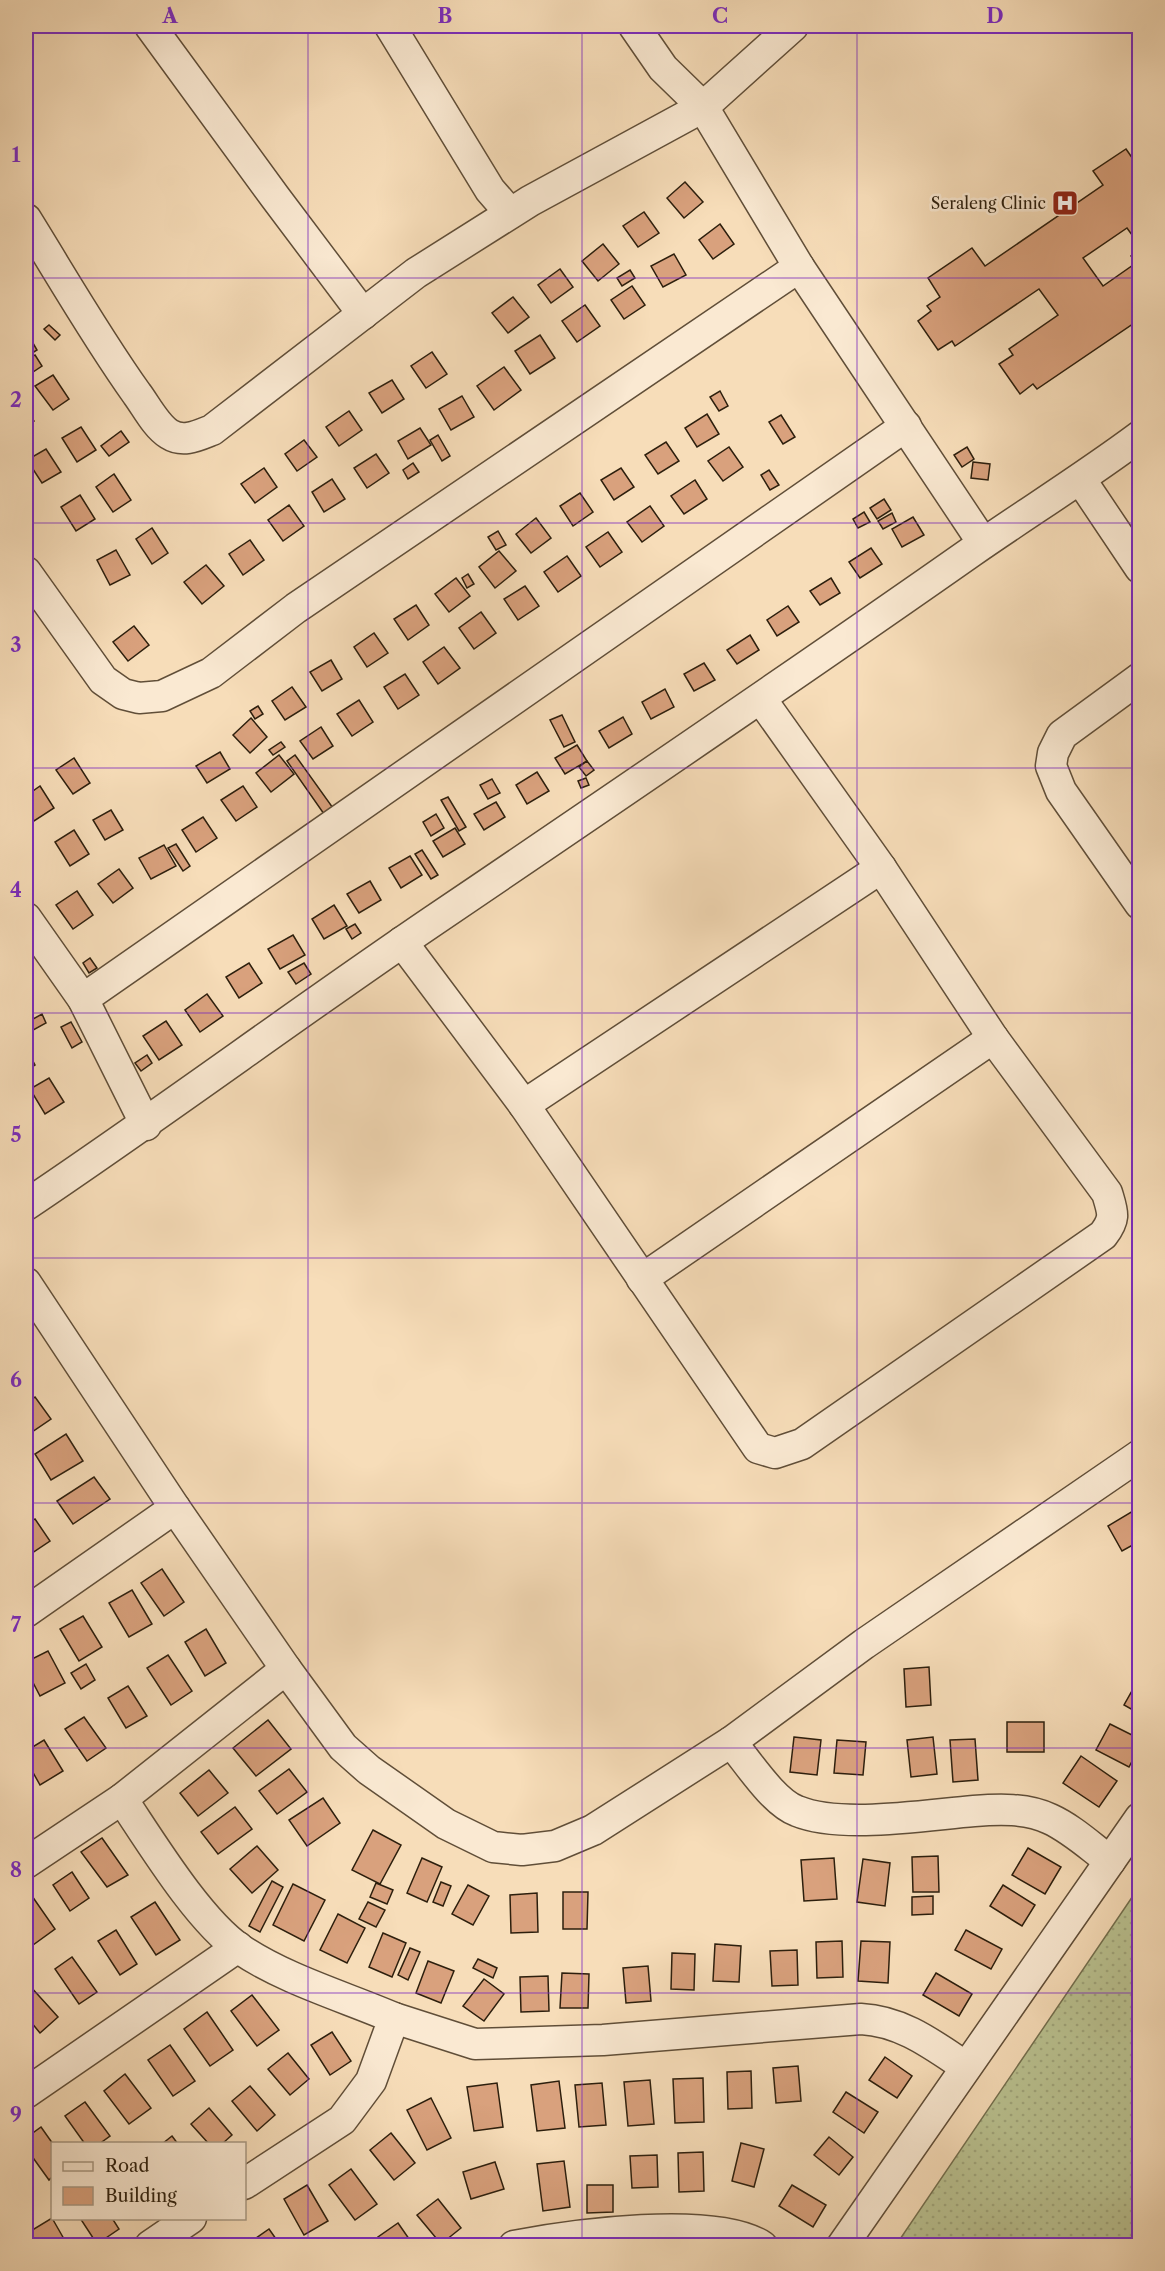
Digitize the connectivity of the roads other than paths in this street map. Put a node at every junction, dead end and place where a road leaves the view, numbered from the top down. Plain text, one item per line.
1 (150, 26) edge
2 (390, 26) edge
3 (634, 26) edge
4 (793, 26) edge
5 (703, 107) junction
6 (510, 213) junction
7 (26, 219) edge
8 (799, 267) junction
9 (363, 314) junction
10 (906, 426) junction
11 (1140, 436) edge
12 (1081, 480) junction
13 (983, 543) junction
14 (1140, 568) edge
15 (26, 572) edge
16 (1140, 678) edge
17 (761, 699) junction
18 (881, 868) junction
19 (1140, 904) edge
20 (26, 918) edge
21 (402, 942) junction
22 (83, 999) junction
23 (993, 1038) junction
24 (524, 1105) junction
25 (146, 1125) junction
26 (26, 1205) edge
27 (642, 1280) junction
28 (26, 1283) edge
29 (1140, 1455) edge
30 (175, 1508) junction
31 (26, 1612) edge
32 (286, 1669) junction
33 (731, 1742) junction
34 (122, 1798) junction
35 (1140, 1818) edge
36 (1110, 1861) junction
37 (26, 1863) edge
38 (238, 1947) junction
39 (394, 2018) junction
40 (966, 2067) junction
41 (26, 2093) edge
42 (246, 2183) edge
43 (188, 2220) edge
44 (150, 2246) edge
45 (514, 2246) edge
46 (762, 2246) edge
47 (842, 2246) edge

1 - 9 street
2 - 6 street
3 - 5 street
4 - 5 street
5 - 6 street
5 - 8 street
6 - 9 street
7 - 9 street
8 - 10 street
8 - 15 street
10 - 13 street
10 - 22 street
11 - 12 street
12 - 13 street
12 - 14 street
13 - 17 street
16 - 19 street
17 - 18 street
17 - 21 street
18 - 23 street
18 - 24 street
20 - 22 street
21 - 24 street
21 - 25 street
22 - 25 street
23 - 27 street
23 - 27 street
24 - 27 street
25 - 26 street
28 - 30 street
29 - 33 street
30 - 31 street
30 - 32 street
32 - 33 street
32 - 34 street
33 - 36 street
34 - 37 street
34 - 38 street
35 - 36 street
36 - 40 street
38 - 39 street
38 - 41 street
39 - 40 street
39 - 42 street
40 - 47 street
43 - 44 street
45 - 46 street

